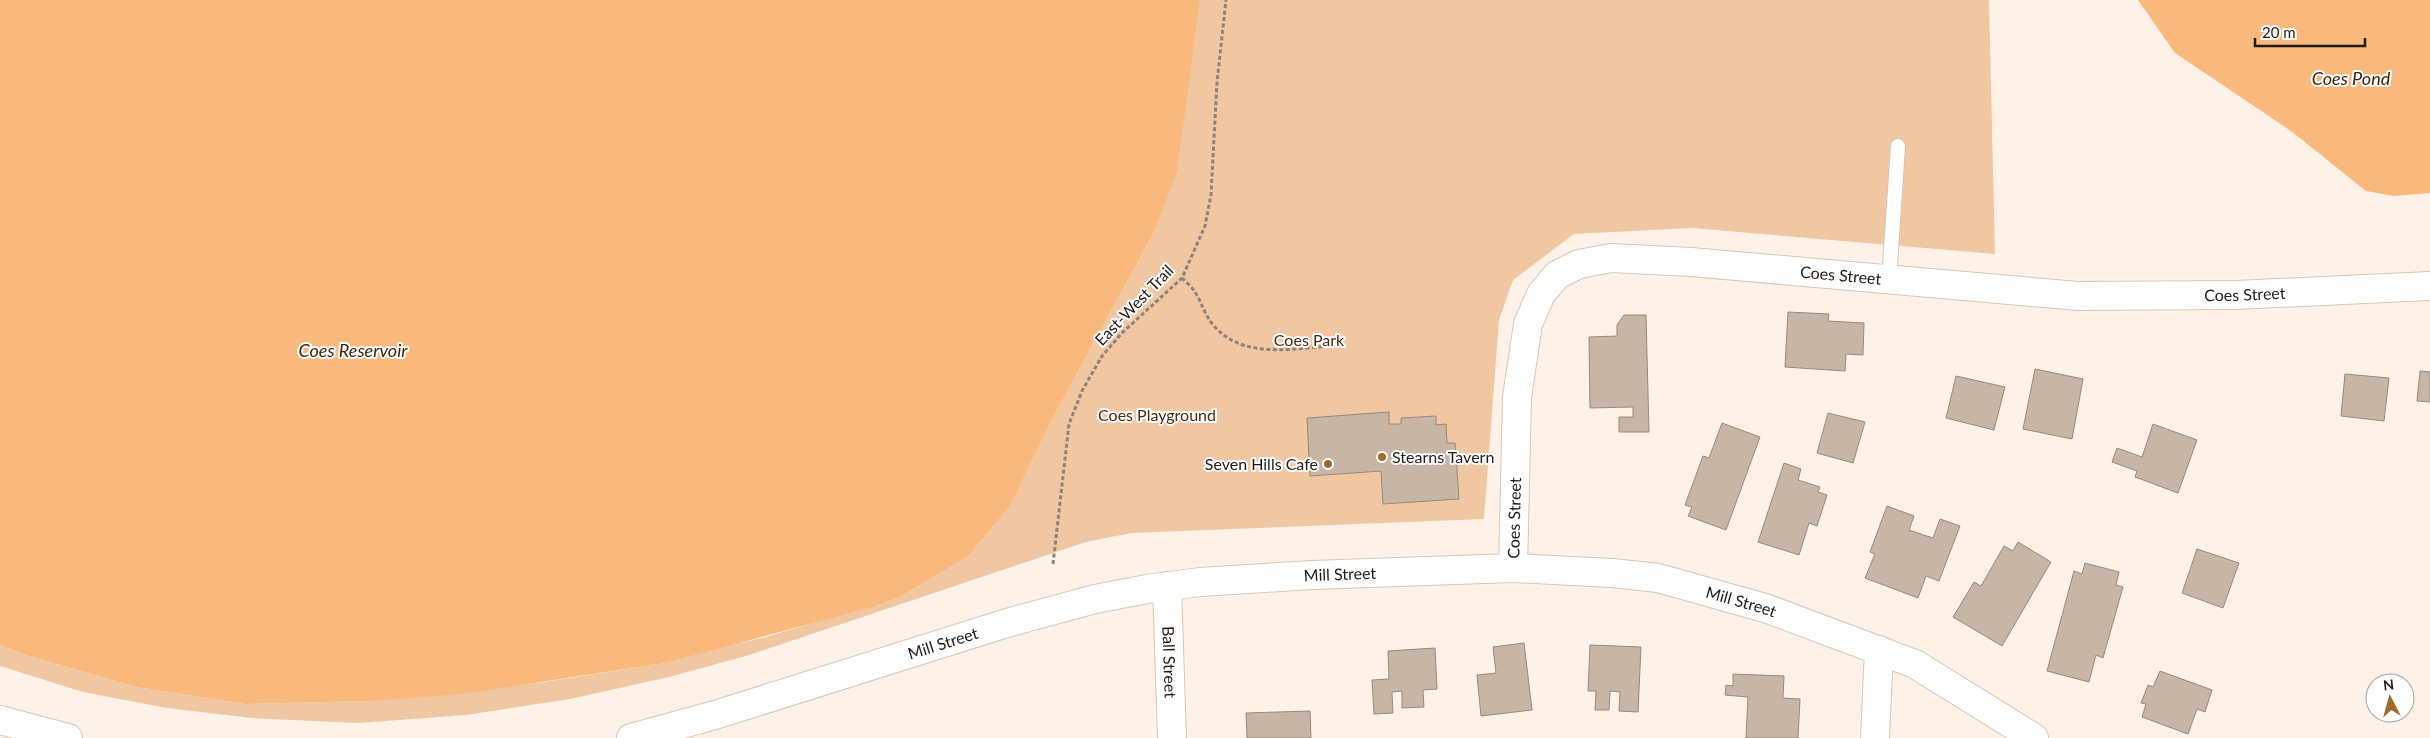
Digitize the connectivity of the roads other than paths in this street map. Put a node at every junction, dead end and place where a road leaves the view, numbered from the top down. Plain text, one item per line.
1 (1898, 146) dead end
2 (1889, 280) junction
3 (2430, 286) edge
4 (1513, 568) junction
5 (1167, 586) junction
6 (1879, 650) junction
7 (0, 720) edge
8 (68, 738) edge
9 (632, 738) edge
10 (1172, 738) edge
11 (1875, 738) edge
12 (2034, 738) edge

1 - 2 lane
2 - 3 main road, Coes Street
2 - 4 main road, Coes Street
4 - 5 main road, Mill Street
4 - 6 main road, Mill Street
5 - 9 main road, Mill Street
5 - 10 main road, Ball Street
6 - 11 main road
6 - 12 main road, Mill Street
7 - 8 main road

